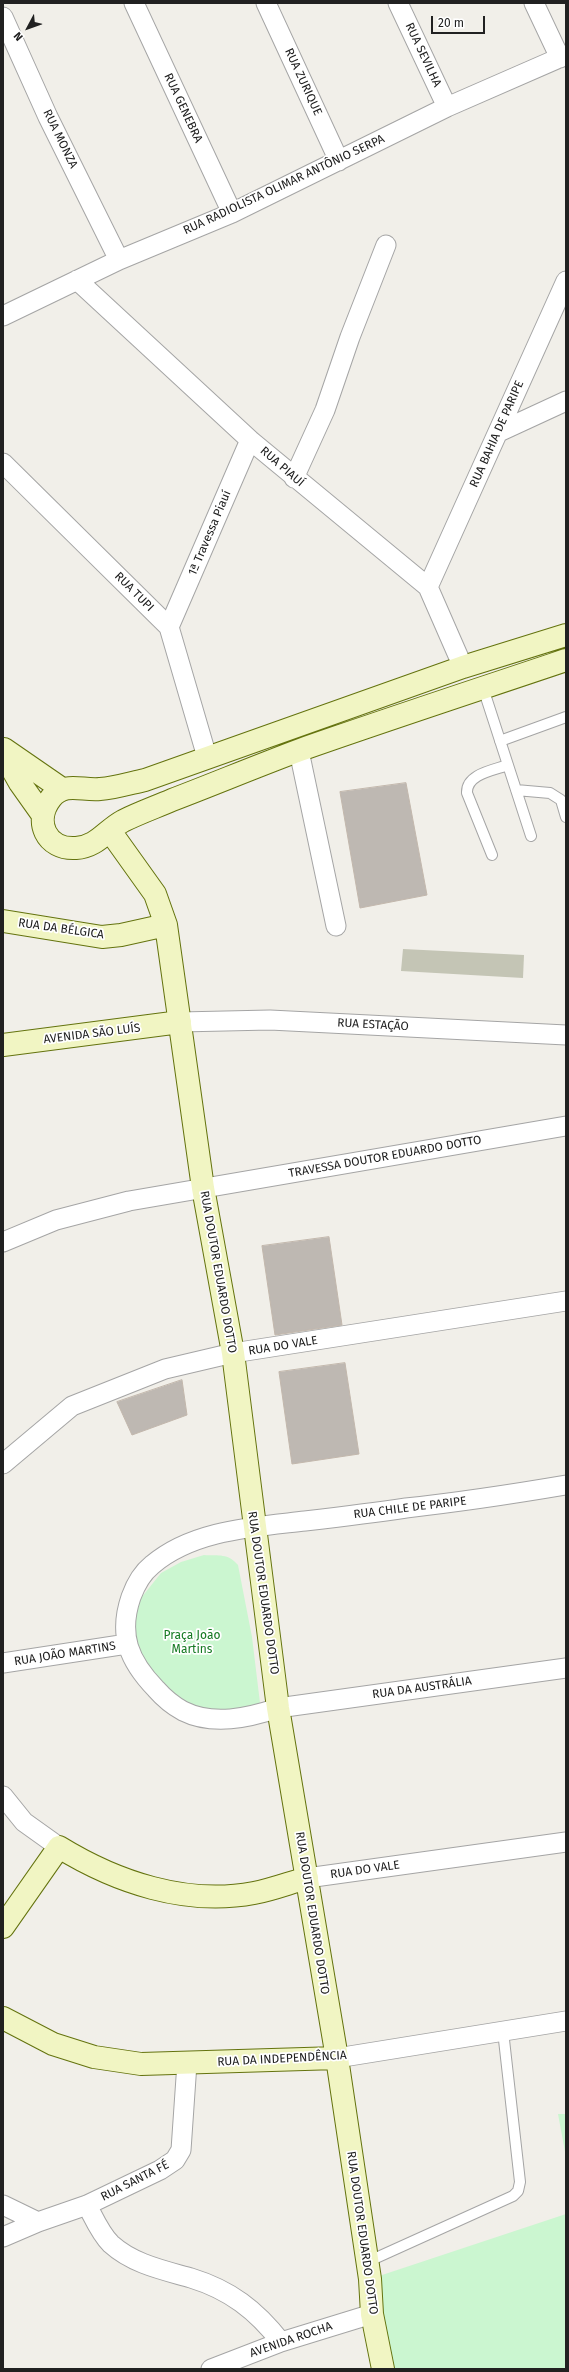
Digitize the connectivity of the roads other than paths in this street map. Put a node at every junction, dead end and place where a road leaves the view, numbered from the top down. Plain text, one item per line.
1 (134, 3) edge
2 (266, 3) edge
3 (398, 3) edge
4 (534, 3) edge
5 (3, 17) edge
6 (563, 57) edge
7 (447, 108) junction
8 (339, 161) junction
9 (232, 213) junction
10 (386, 245) dead end
11 (119, 260) junction
12 (77, 280) junction
13 (566, 281) edge
14 (5, 311) edge
15 (566, 402) edge
16 (499, 432) junction
17 (250, 440) junction
18 (3, 463) edge
19 (294, 478) junction
20 (428, 587) junction
21 (169, 627) junction
22 (566, 635) edge
23 (566, 660) edge
24 (463, 667) junction
25 (483, 688) junction
26 (566, 717) edge
27 (500, 741) junction
28 (3, 749) edge
29 (299, 750) junction
30 (3, 753) edge
31 (207, 757) junction
32 (508, 765) junction
33 (62, 789) junction
34 (516, 790) junction
35 (42, 814) junction
36 (566, 818) edge
37 (110, 831) junction
38 (531, 836) dead end
39 (492, 855) dead end
40 (3, 920) edge
41 (166, 925) junction
42 (336, 926) dead end
43 (180, 1022) junction
44 (566, 1036) edge
45 (3, 1045) edge
46 (566, 1126) edge
47 (203, 1188) junction
48 (3, 1242) edge
49 (566, 1301) edge
50 (232, 1353) junction
51 (3, 1464) edge
52 (566, 1485) edge
53 (254, 1527) junction
54 (127, 1644) junction
55 (3, 1663) edge
56 (566, 1668) edge
57 (278, 1708) junction
58 (3, 1796) edge
59 (566, 1842) edge
60 (60, 1847) junction
61 (306, 1878) junction
62 (3, 1927) edge
63 (3, 2018) edge
64 (566, 2021) edge
65 (503, 2031) junction
66 (337, 2058) junction
67 (187, 2064) junction
68 (3, 2205) edge
69 (87, 2205) junction
70 (38, 2222) junction
71 (3, 2237) edge
72 (367, 2262) junction
73 (372, 2314) junction
74 (281, 2342) junction
75 (211, 2369) edge
76 (383, 2369) edge

1 - 9 street, RUA GENEBRA
2 - 8 street, RUA ZURIQUE
3 - 7 street, RUA SEVILHA
4 - 6 street
5 - 11 street, RUA MONZA
6 - 7 street, RUA RADIOLISTA OLIMAR ANTÔNIO SERPA
7 - 8 street, RUA RADIOLISTA OLIMAR ANTÔNIO SERPA
8 - 9 street, RUA RADIOLISTA OLIMAR ANTÔNIO SERPA
9 - 11 street, RUA RADIOLISTA OLIMAR ANTÔNIO SERPA
10 - 19 street
11 - 12 street, RUA RADIOLISTA OLIMAR ANTÔNIO SERPA
12 - 14 street, RUA RADIOLISTA OLIMAR ANTÔNIO SERPA
12 - 17 street, RUA PIAUÍ
13 - 16 street, RUA BAHIA DE PARIPE
15 - 16 street
16 - 20 street, RUA BAHIA DE PARIPE
17 - 19 street, RUA PIAUÍ
17 - 21 street, 1ª Travessa Piauí
18 - 21 street, RUA TUPI
19 - 20 street, RUA PIAUÍ
20 - 24 street, RUA PIAUÍ
21 - 31 street, RUA TUPI
22 - 24 main road
23 - 25 main road
24 - 31 main road
25 - 27 lane
25 - 29 main road
26 - 27 lane
27 - 32 lane
28 - 33 main road
29 - 37 main road
29 - 42 street
30 - 35 main road
31 - 33 main road
32 - 34 lane
32 - 39 lane
33 - 35 main road
34 - 36 lane
34 - 38 lane
35 - 37 main road
37 - 41 main road, RUA DOUTOR EDUARDO DOTTO
40 - 41 main road, RUA DA BÉLGICA
41 - 43 main road, RUA DOUTOR EDUARDO DOTTO
43 - 44 street, RUA ESTAÇÃO
43 - 45 main road, AVENIDA SÃO LUÍS
43 - 47 main road, RUA DOUTOR EDUARDO DOTTO
46 - 47 street, TRAVESSA DOUTOR EDUARDO DOTTO
47 - 48 street
47 - 50 main road, RUA DOUTOR EDUARDO DOTTO
49 - 50 street, RUA DO VALE
50 - 51 street, RUA DO VALE
50 - 53 main road, RUA DOUTOR EDUARDO DOTTO
52 - 53 street, RUA CHILE DE PARIPE
53 - 54 street
53 - 57 main road, RUA DOUTOR EDUARDO DOTTO
54 - 55 street, RUA JOÃO MARTINS
54 - 57 street
56 - 57 street, RUA DA AUSTRÁLIA
57 - 61 main road, RUA DOUTOR EDUARDO DOTTO
58 - 60 street, RUA DO VALE
59 - 61 street, RUA DO VALE
60 - 61 main road, RUA DO VALE
60 - 62 main road
61 - 66 main road, RUA DOUTOR EDUARDO DOTTO
63 - 67 main road, RUA DA INDEPENDÊNCIA
64 - 65 street, RUA DA INDEPENDÊNCIA
65 - 66 street, RUA DA INDEPENDÊNCIA
65 - 72 lane
66 - 67 main road, RUA DA INDEPENDÊNCIA
66 - 72 main road, RUA DOUTOR EDUARDO DOTTO
67 - 69 street, RUA SANTA FÉ
68 - 70 street
69 - 70 street, RUA SANTA FÉ
69 - 74 street
70 - 71 street, RUA SANTA FÉ
72 - 73 main road, RUA DOUTOR EDUARDO DOTTO
73 - 74 street, AVENIDA ROCHA
73 - 76 main road, RUA DOUTOR EDUARDO DOTTO
74 - 75 street, AVENIDA ROCHA

